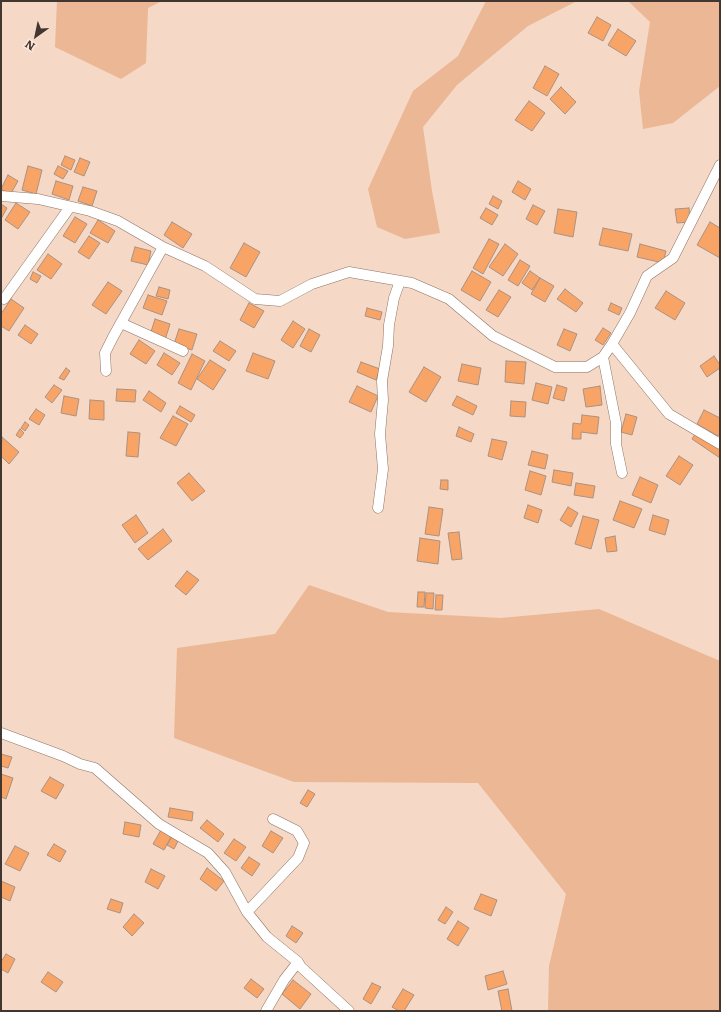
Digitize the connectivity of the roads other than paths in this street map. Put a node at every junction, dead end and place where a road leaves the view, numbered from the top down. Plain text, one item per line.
1 (720, 164) edge
2 (1, 196) edge
3 (70, 207) junction
4 (163, 247) junction
5 (400, 281) junction
6 (4, 299) dead end
7 (121, 322) junction
8 (612, 344) junction
9 (183, 351) dead end
10 (603, 357) junction
11 (106, 371) dead end
12 (720, 444) edge
13 (622, 473) dead end
14 (378, 508) dead end
15 (1, 733) edge
16 (273, 819) dead end
17 (247, 912) junction
18 (298, 962) junction
19 (266, 1011) edge
20 (349, 1011) edge

1 - 8 street
2 - 3 street
3 - 4 street
3 - 6 street
4 - 5 street
4 - 7 street
5 - 10 street
5 - 14 street
7 - 9 street
7 - 11 street
8 - 10 street
8 - 12 street
10 - 13 street
15 - 17 street
16 - 17 street
17 - 18 street
18 - 19 street
18 - 20 street

